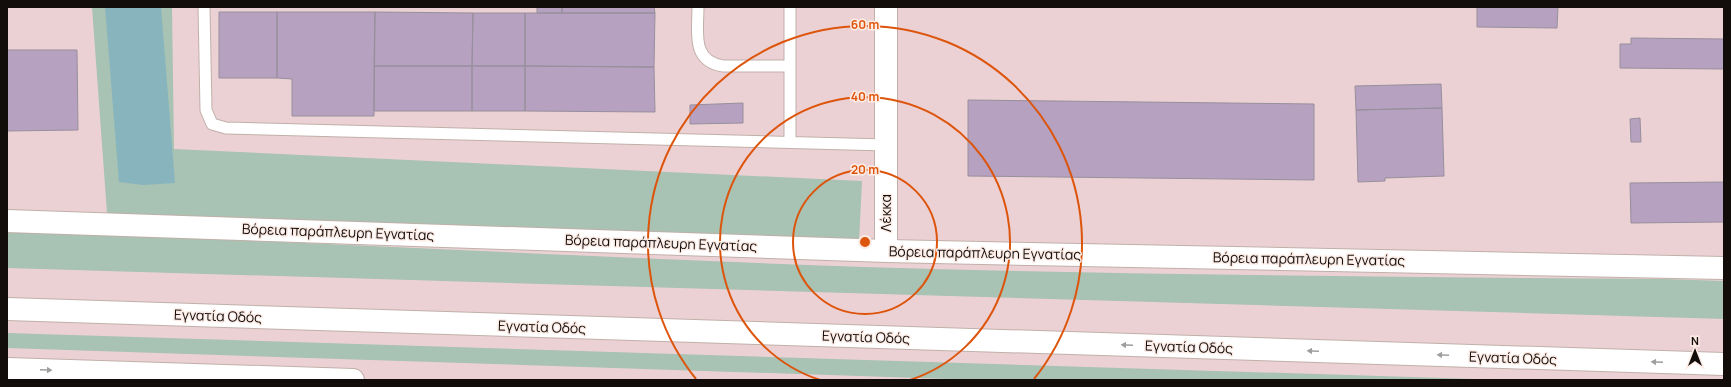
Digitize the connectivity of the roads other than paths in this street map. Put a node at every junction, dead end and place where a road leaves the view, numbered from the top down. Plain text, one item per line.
1 (204, 7) edge
2 (698, 7) edge
3 (790, 7) edge
4 (886, 7) edge
5 (790, 66) junction
6 (790, 142) junction
7 (886, 145) junction
8 (7, 221) edge
9 (886, 251) junction
10 (1724, 268) edge
11 (7, 309) edge
12 (1724, 364) edge
13 (7, 369) edge
14 (353, 380) edge

1 - 6 lane
2 - 5 lane
3 - 5 lane
4 - 7 main road, Λέκκα
5 - 6 lane
6 - 7 lane
7 - 9 main road, Λέκκα
8 - 9 main road, Βόρεια παράπλευρη Εγνατίας
9 - 10 main road, Βόρεια παράπλευρη Εγνατίας
12 -> 11 main road, Εγνατία Οδός
13 -> 14 main road

